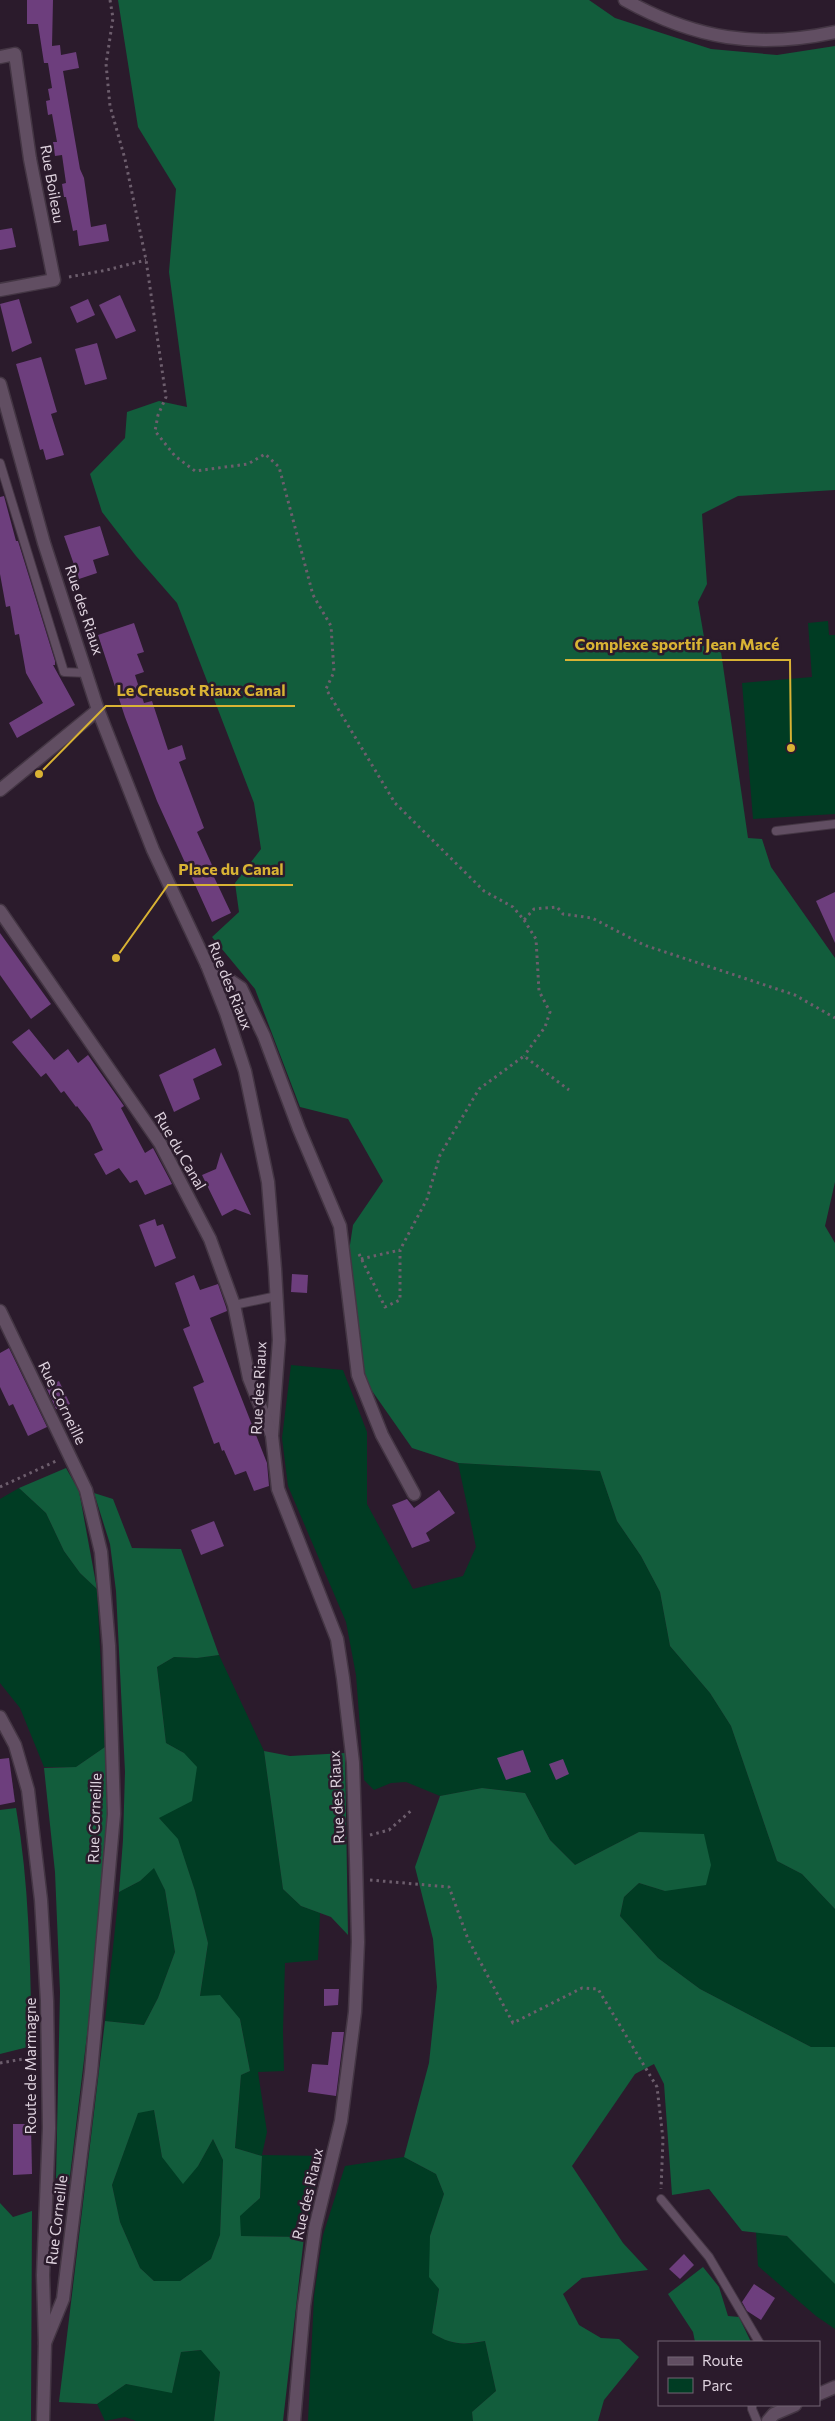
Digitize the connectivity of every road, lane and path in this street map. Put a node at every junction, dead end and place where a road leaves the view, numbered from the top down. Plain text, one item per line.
1 (110, 0) edge
2 (625, 0) edge
3 (835, 32) edge
4 (0, 57) edge
5 (146, 260) junction
6 (54, 280) junction
7 (0, 290) edge
8 (0, 384) edge
9 (3, 412) edge
10 (0, 463) edge
11 (87, 674) junction
12 (98, 710) junction
13 (0, 790) edge
14 (835, 824) edge
15 (776, 831) dead end
16 (0, 911) edge
17 (524, 920) junction
18 (207, 964) junction
19 (835, 1018) edge
20 (524, 1056) junction
21 (569, 1090) dead end
22 (356, 1250) dead end
23 (400, 1250) junction
24 (361, 1259) junction
25 (277, 1296) junction
26 (234, 1304) junction
27 (0, 1311) edge
28 (272, 1436) junction
29 (68, 1455) junction
30 (0, 1487) edge
31 (414, 1494) dead end
32 (0, 1717) edge
33 (413, 1808) dead end
34 (355, 1839) junction
35 (357, 1880) junction
36 (48, 2055) junction
37 (0, 2064) edge
38 (661, 2199) joint
39 (759, 2341) edge
40 (45, 2343) junction
41 (835, 2387) edge
42 (820, 2394) edge
43 (752, 2406) edge
44 (793, 2406) edge
45 (42, 2421) edge
46 (294, 2421) edge
47 (757, 2421) edge
48 (768, 2421) edge

1 - 5 path
2 - 3 street
4 - 6 street, Rue Boileau
5 - 6 path
5 - 17 path
6 - 7 street
8 - 9 street, Rue des Riaux
9 - 11 street, Rue des Riaux
10 - 11 lane
11 - 12 street, Rue des Riaux
12 - 13 street
12 - 18 street, Rue des Riaux
14 - 15 lane
16 - 26 street, Rue du Canal
17 - 19 path
17 - 20 path
18 - 25 street, Rue des Riaux
18 - 31 street
20 - 21 path
20 - 23 path
22 - 24 path
23 - 24 path
23 - 24 path
25 - 26 lane
25 - 28 street, Rue des Riaux
26 - 28 street, Rue du Canal
27 - 29 street, Rue Corneille
28 - 34 street, Rue des Riaux
29 - 30 path
29 - 40 street, Rue Corneille
32 - 36 street, Route de Marmagne
33 - 34 path
34 - 35 street, Rue des Riaux
35 - 38 path
35 - 46 street, Rue des Riaux
36 - 37 path
36 - 40 street, Route de Marmagne
38 - 39 lane
40 - 45 street, Route de Marmagne
41 - 42 street
43 - 47 lane
44 - 48 street

